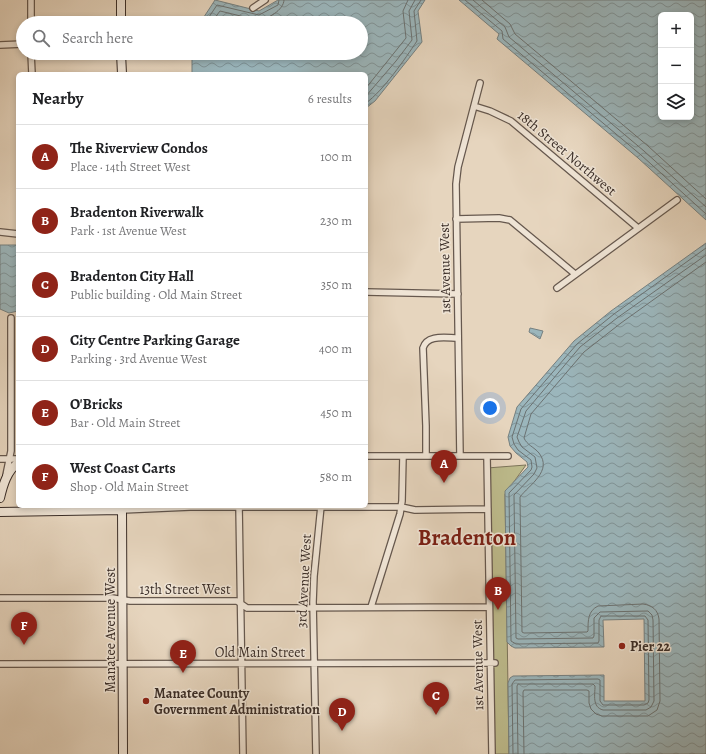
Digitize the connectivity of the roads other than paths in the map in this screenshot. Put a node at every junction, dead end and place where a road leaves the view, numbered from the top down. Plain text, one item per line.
1 (31, 0) edge
2 (121, 0) edge
3 (265, 0) edge
4 (253, 8) dead end
5 (31, 16) edge
6 (121, 16) edge
7 (16, 44) edge
8 (0, 45) edge
9 (31, 60) edge
10 (121, 60) edge
11 (32, 72) edge
12 (122, 72) edge
13 (480, 83) dead end
14 (474, 106) junction
15 (677, 200) dead end
16 (456, 219) junction
17 (638, 228) junction
18 (0, 232) edge
19 (16, 234) edge
20 (575, 274) junction
21 (557, 288) dead end
22 (368, 292) edge
23 (458, 294) junction
24 (11, 318) dead end
25 (458, 338) junction
26 (368, 456) edge
27 (403, 456) junction
28 (426, 456) junction
29 (460, 456) junction
30 (487, 456) junction
31 (508, 456) dead end
32 (0, 459) edge
33 (9, 459) junction
34 (16, 459) edge
35 (16, 465) edge
36 (5, 480) junction
37 (0, 498) edge
38 (368, 507) edge
39 (401, 507) junction
40 (122, 508) edge
41 (239, 508) edge
42 (321, 508) edge
43 (488, 509) junction
44 (0, 512) edge
45 (0, 598) edge
46 (123, 600) junction
47 (240, 603) junction
48 (371, 607) junction
49 (489, 607) junction
50 (313, 608) junction
51 (242, 663) junction
52 (493, 663) junction
53 (0, 664) edge
54 (123, 664) junction
55 (314, 664) junction
56 (123, 754) edge
57 (243, 754) edge
58 (316, 754) edge
59 (492, 754) edge

1 - 5 street
2 - 6 main road
3 - 4 street
7 - 8 street
9 - 11 street
10 - 12 main road
13 - 14 street, 1st Avenue West
14 - 16 street, 1st Avenue West
14 - 17 street, 18th Street Northwest
15 - 17 street
16 - 20 street
16 - 23 street, 1st Avenue West
17 - 20 street
18 - 19 street
20 - 21 street
22 - 23 street
23 - 25 street, 1st Avenue West
24 - 33 street
25 - 28 street
25 - 29 street, 1st Avenue West
26 - 27 street
27 - 28 street
27 - 39 street
28 - 29 street
29 - 30 street
30 - 31 street
30 - 43 street, 1st Avenue West
32 - 33 street
33 - 34 street
33 - 36 street
35 - 36 main road
36 - 37 main road
38 - 39 street
39 - 43 street
39 - 48 street
40 - 44 main road
40 - 46 main road, Manatee Avenue West
41 - 47 street
42 - 50 street, 3rd Avenue West
43 - 49 street, 1st Avenue West
45 - 46 street, 13th Street West
46 - 47 street, 13th Street West
46 - 54 main road, Manatee Avenue West
47 - 50 street, 13th Street West
47 - 51 street
48 - 49 street, 13th Street West
48 - 50 street, 13th Street West
49 - 52 street, 1st Avenue West
50 - 55 street, 3rd Avenue West
51 - 54 street, Old Main Street
51 - 55 street, Old Main Street
51 - 57 street
52 - 55 street, Old Main Street
52 - 59 street, 1st Avenue West
53 - 54 street, Old Main Street
54 - 56 main road, Manatee Avenue West
55 - 58 street, 3rd Avenue West

